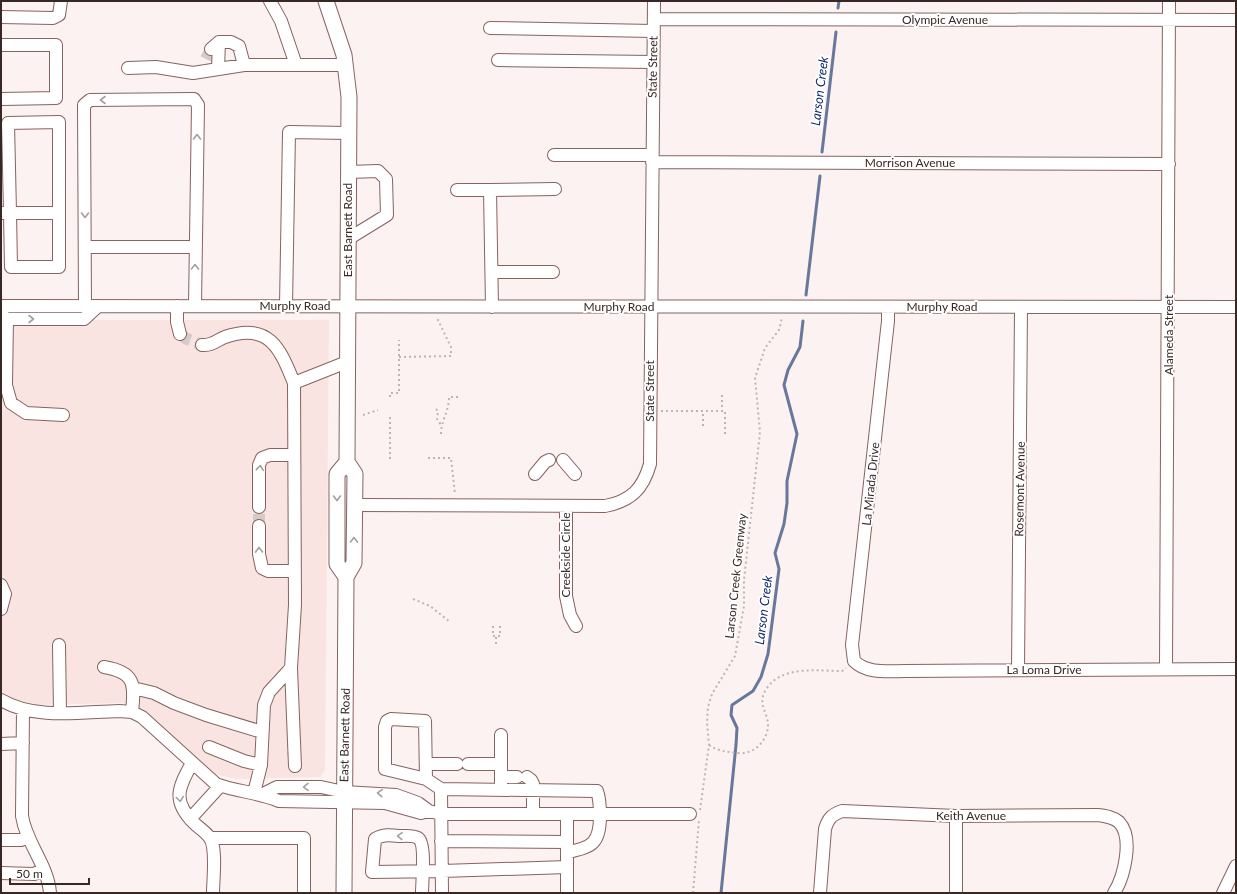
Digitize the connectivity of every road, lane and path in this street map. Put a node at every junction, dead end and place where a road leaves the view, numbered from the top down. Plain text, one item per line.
1 (61, 1) edge
2 (270, 1) edge
3 (326, 1) edge
4 (654, 1) edge
5 (1169, 1) edge
6 (1, 17) edge
7 (1169, 20) junction
8 (1236, 20) edge
9 (654, 25) junction
10 (490, 28) dead end
11 (1, 45) edge
12 (210, 55) junction
13 (498, 60) dead end
14 (653, 62) junction
15 (244, 65) junction
16 (296, 65) junction
17 (345, 66) junction
18 (128, 68) dead end
19 (218, 69) junction
20 (1, 99) edge
21 (5, 122) edge
22 (348, 133) junction
23 (554, 155) dead end
24 (652, 159) junction
25 (1169, 164) junction
26 (349, 172) junction
27 (555, 189) dead end
28 (457, 190) dead end
29 (490, 190) junction
30 (6, 213) edge
31 (59, 213) junction
32 (348, 239) junction
33 (85, 247) junction
34 (196, 247) junction
35 (492, 272) junction
36 (553, 272) dead end
37 (1, 306) edge
38 (85, 306) junction
39 (98, 306) junction
40 (177, 306) junction
41 (195, 306) junction
42 (286, 306) junction
43 (348, 306) junction
44 (492, 307) junction
45 (651, 307) junction
46 (782, 307) junction
47 (888, 307) junction
48 (1169, 307) junction
49 (1236, 307) edge
50 (1021, 308) junction
51 (4, 317) edge
52 (438, 318) dead end
53 (180, 334) dead end
54 (400, 340) dead end
55 (202, 345) tunnel mouth
56 (4, 348) edge
57 (399, 357) junction
58 (347, 362) junction
59 (4, 369) edge
60 (294, 383) junction
61 (722, 395) dead end
62 (390, 397) dead end
63 (458, 397) dead end
64 (378, 410) dead end
65 (436, 410) dead end
66 (660, 411) dead end
67 (703, 411) junction
68 (722, 411) junction
69 (63, 415) dead end
70 (363, 415) dead end
71 (390, 417) dead end
72 (441, 425) junction
73 (703, 426) dead end
74 (441, 434) dead end
75 (725, 434) dead end
76 (294, 455) junction
77 (428, 458) dead end
78 (548, 460) dead end
79 (563, 460) dead end
80 (347, 462) junction
81 (390, 462) dead end
82 (535, 474) dead end
83 (575, 474) dead end
84 (456, 496) dead end
85 (354, 505) junction
86 (566, 506) junction
87 (259, 507) tunnel mouth
88 (259, 526) tunnel mouth
89 (295, 571) junction
90 (346, 577) junction
91 (1, 585) edge
92 (413, 599) dead end
93 (1, 609) edge
94 (450, 622) dead end
95 (493, 626) dead end
96 (500, 626) dead end
97 (576, 626) dead end
98 (496, 636) junction
99 (496, 644) dead end
100 (59, 645) dead end
101 (854, 661) junction
102 (104, 667) dead end
103 (291, 668) junction
104 (1166, 669) junction
105 (1236, 669) edge
106 (1018, 670) junction
107 (134, 688) junction
108 (1, 700) edge
109 (23, 710) junction
110 (60, 712) junction
111 (132, 712) junction
112 (262, 732) junction
113 (502, 735) dead end
114 (23, 743) junction
115 (1, 744) edge
116 (709, 745) junction
117 (209, 747) dead end
118 (192, 763) junction
119 (426, 764) junction
120 (501, 764) junction
121 (261, 765) junction
122 (295, 766) dead end
123 (501, 777) junction
124 (426, 779) junction
125 (220, 786) junction
126 (441, 789) junction
127 (501, 789) junction
128 (533, 790) junction
129 (258, 793) junction
130 (344, 797) junction
131 (441, 814) junction
132 (533, 814) junction
133 (567, 814) junction
134 (600, 814) junction
135 (690, 814) dead end
136 (956, 816) junction
137 (190, 819) junction
138 (28, 837) junction
139 (210, 838) junction
140 (1, 840) edge
141 (441, 841) junction
142 (567, 847) junction
143 (1236, 866) edge
144 (567, 867) junction
145 (43, 870) junction
146 (422, 871) junction
147 (442, 871) junction
148 (1, 873) edge
149 (50, 893) edge
150 (214, 893) edge
151 (304, 893) edge
152 (344, 893) edge
153 (422, 893) edge
154 (442, 893) edge
155 (567, 893) edge
156 (693, 893) edge
157 (820, 893) edge
158 (956, 893) edge
159 (1114, 893) edge
160 (1223, 893) edge

1 - 6 street
2 - 16 street
3 - 17 main road, East Barnett Road
4 - 9 street, State Street
5 - 7 street, Alameda Street
7 - 8 street, Olympic Avenue
7 - 9 street, Olympic Avenue
7 - 25 street, Alameda Street
9 - 10 street, Olympic Avenue
9 - 14 street, State Street
11 - 20 street
12 - 15 street
12 - 18 street
12 - 19 street
12 - 19 street
13 - 14 street
14 - 24 street, State Street
15 - 16 street
15 - 19 street
16 - 17 street
17 - 22 main road, East Barnett Road
21 - 30 street
21 - 31 street
22 - 26 main road, East Barnett Road
22 - 42 street
23 - 24 street, Morrison Avenue
24 - 25 street, Morrison Avenue
24 - 45 street, State Street
25 - 48 street, Alameda Street
26 - 32 main road, East Barnett Road
26 - 32 street
27 - 29 street
28 - 29 street
29 - 35 street
30 - 31 street
30 - 31 street
32 - 43 main road, East Barnett Road
33 - 34 street
34 -> 33 street
33 - 38 street
41 -> 34 street
35 - 36 street
35 - 44 street
37 - 38 street, Murphy Road
38 - 39 street, Murphy Road
39 - 40 street, Murphy Road
51 -> 39 street
40 - 41 street, Murphy Road
40 - 53 street
41 - 42 street, Murphy Road
42 - 43 street, Murphy Road
43 - 44 street, Murphy Road
43 - 58 main road, East Barnett Road
44 - 45 street, Murphy Road
45 - 46 street, Murphy Road
45 - 86 street, State Street
46 - 47 street, Murphy Road
46 - 116 path, Larson Creek Greenway
47 - 50 street, Murphy Road
47 - 101 street, La Mirada Drive
48 - 49 street, Murphy Road
48 - 50 street, Murphy Road
48 - 104 street, Alameda Street
50 - 106 street, Rosemont Avenue
51 - 56 street
52 - 57 path
54 - 57 path
55 - 60 street
56 - 59 street
57 - 62 path
58 - 60 street
58 - 80 main road, East Barnett Road
59 - 69 street
60 - 76 street
61 - 68 path
63 - 72 path
64 - 70 path
65 - 72 path
66 - 67 path
67 - 68 path
67 - 73 path
68 - 75 path
71 - 81 path
72 - 74 path
87 -> 76 street
76 - 89 street
77 - 84 path
78 - 82 street
79 - 83 street
80 - 85 main road, East Barnett Road
80 -> 90 main road, East Barnett Road
85 - 86 street, State Street
90 -> 85 main road, East Barnett Road
86 - 97 street, Creekside Circle
89 -> 88 street
89 - 103 street
90 - 130 main road, East Barnett Road
91 - 93 street
92 - 94 path
95 - 98 path
96 - 98 path
98 - 99 path
100 - 110 street
101 - 106 street, La Loma Drive
101 - 116 path
102 - 107 street
103 - 112 street
103 - 122 street
104 - 105 street, La Loma Drive
104 - 106 street, La Loma Drive
107 - 111 street
107 - 112 street
108 - 109 street
109 - 110 street
109 - 114 street
110 - 111 street
111 - 118 street
112 - 121 street
113 - 120 street
114 - 115 street
114 - 138 street
116 - 156 path, Larson Creek Greenway
117 - 121 street
118 - 125 street
118 -> 137 street
119 - 120 street
119 - 124 street
119 - 124 street
120 - 123 street
121 - 129 street
123 - 127 street
123 - 128 street
124 - 126 street
125 - 129 street
125 - 137 street
126 - 127 street
126 - 131 street
127 - 128 street
128 - 132 street
128 - 134 street
129 - 130 street
130 - 131 street
130 - 152 main road, East Barnett Road
131 - 132 street
131 - 141 street
132 - 133 street
133 - 134 street
133 - 142 street
134 - 135 street
134 - 142 street
136 - 157 street, Keith Avenue
136 - 158 street
136 - 159 street, Keith Avenue
137 - 139 street
138 - 140 street
138 - 145 street
139 - 150 street
139 - 151 street
141 - 142 street
141 - 147 street
142 - 144 street
143 - 160 street
144 - 147 street
144 - 155 street
145 - 148 street
145 - 149 street
146 -> 146 street
146 - 147 street
146 - 153 street
147 - 154 street

